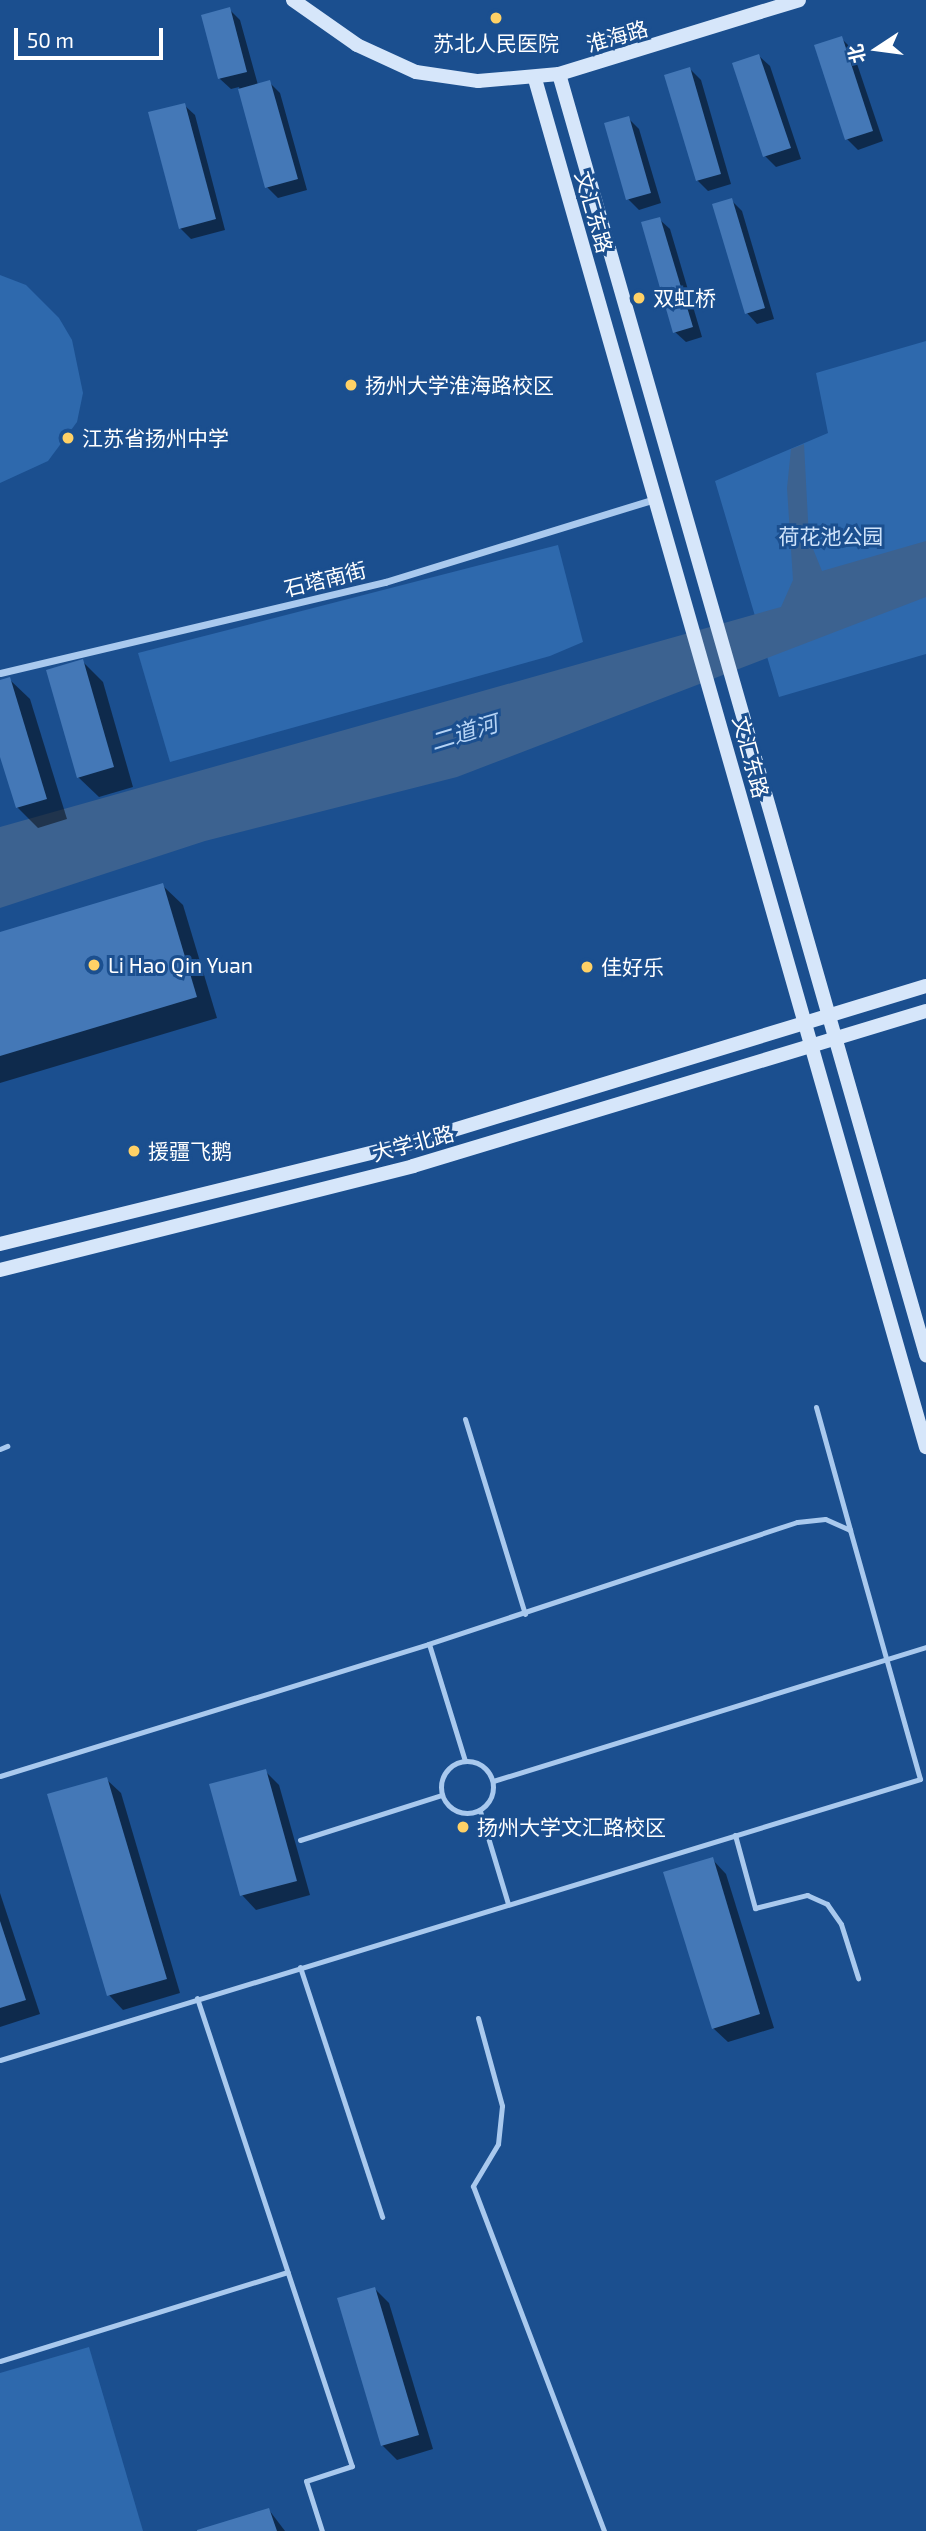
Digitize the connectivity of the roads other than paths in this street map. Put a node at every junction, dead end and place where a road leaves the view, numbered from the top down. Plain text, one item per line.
1 (293, 0) edge
2 (799, 0) edge
3 (559, 74) junction
4 (535, 79) junction
5 (654, 499) junction
6 (0, 673) edge
7 (926, 986) edge
8 (926, 1011) edge
9 (826, 1018) junction
10 (803, 1025) junction
11 (834, 1042) junction
12 (810, 1049) junction
13 (0, 1244) edge
14 (0, 1270) edge
15 (926, 1355) edge
16 (816, 1407) dead end
17 (465, 1419) dead end
18 (7, 1446) dead end
19 (926, 1447) edge
20 (0, 1449) edge
21 (850, 1530) junction
22 (526, 1614) junction
23 (429, 1644) junction
24 (926, 1647) edge
25 (885, 1659) junction
26 (465, 1761) junction
27 (0, 1776) edge
28 (493, 1781) junction
29 (442, 1795) junction
30 (480, 1811) junction
31 (735, 1835) junction
32 (300, 1840) dead end
33 (508, 1904) junction
34 (300, 1967) junction
35 (858, 1978) dead end
36 (197, 1998) junction
37 (478, 2018) dead end
38 (0, 2060) edge
39 (382, 2217) dead end
40 (288, 2272) junction
41 (0, 2361) edge
42 (322, 2531) edge
43 (604, 2531) edge

1 - 4 main road, 淮海路
2 - 3 main road, 淮海路
3 - 4 main road, 淮海路
3 - 9 main road, 文汇东路
4 - 5 main road, 文汇东路
5 - 6 street, 石塔南街
5 - 10 main road, 文汇东路
7 - 9 main road, 大学北路
8 - 11 main road, 大学北路
9 - 10 main road, 大学北路
9 - 11 main road, 文汇东路
10 - 12 main road, 文汇东路
10 - 13 main road, 大学北路
11 - 12 main road, 大学北路
11 - 15 main road, 文汇东路
12 - 14 main road, 大学北路
12 - 19 main road, 文汇东路
16 - 21 lane
17 - 22 lane
18 - 20 lane
21 - 22 lane
21 - 25 lane
22 - 23 lane
23 - 26 lane
23 - 27 lane
24 - 25 lane
25 - 28 lane
25 - 31 lane
26 - 28 lane
26 - 29 lane
28 - 30 lane
29 - 30 lane
29 - 32 lane
30 - 33 lane
31 - 33 lane
31 - 35 lane
33 - 34 lane
34 - 36 lane
34 - 39 lane
36 - 38 lane
36 - 40 lane
37 - 43 lane
40 - 41 lane
40 - 42 lane

